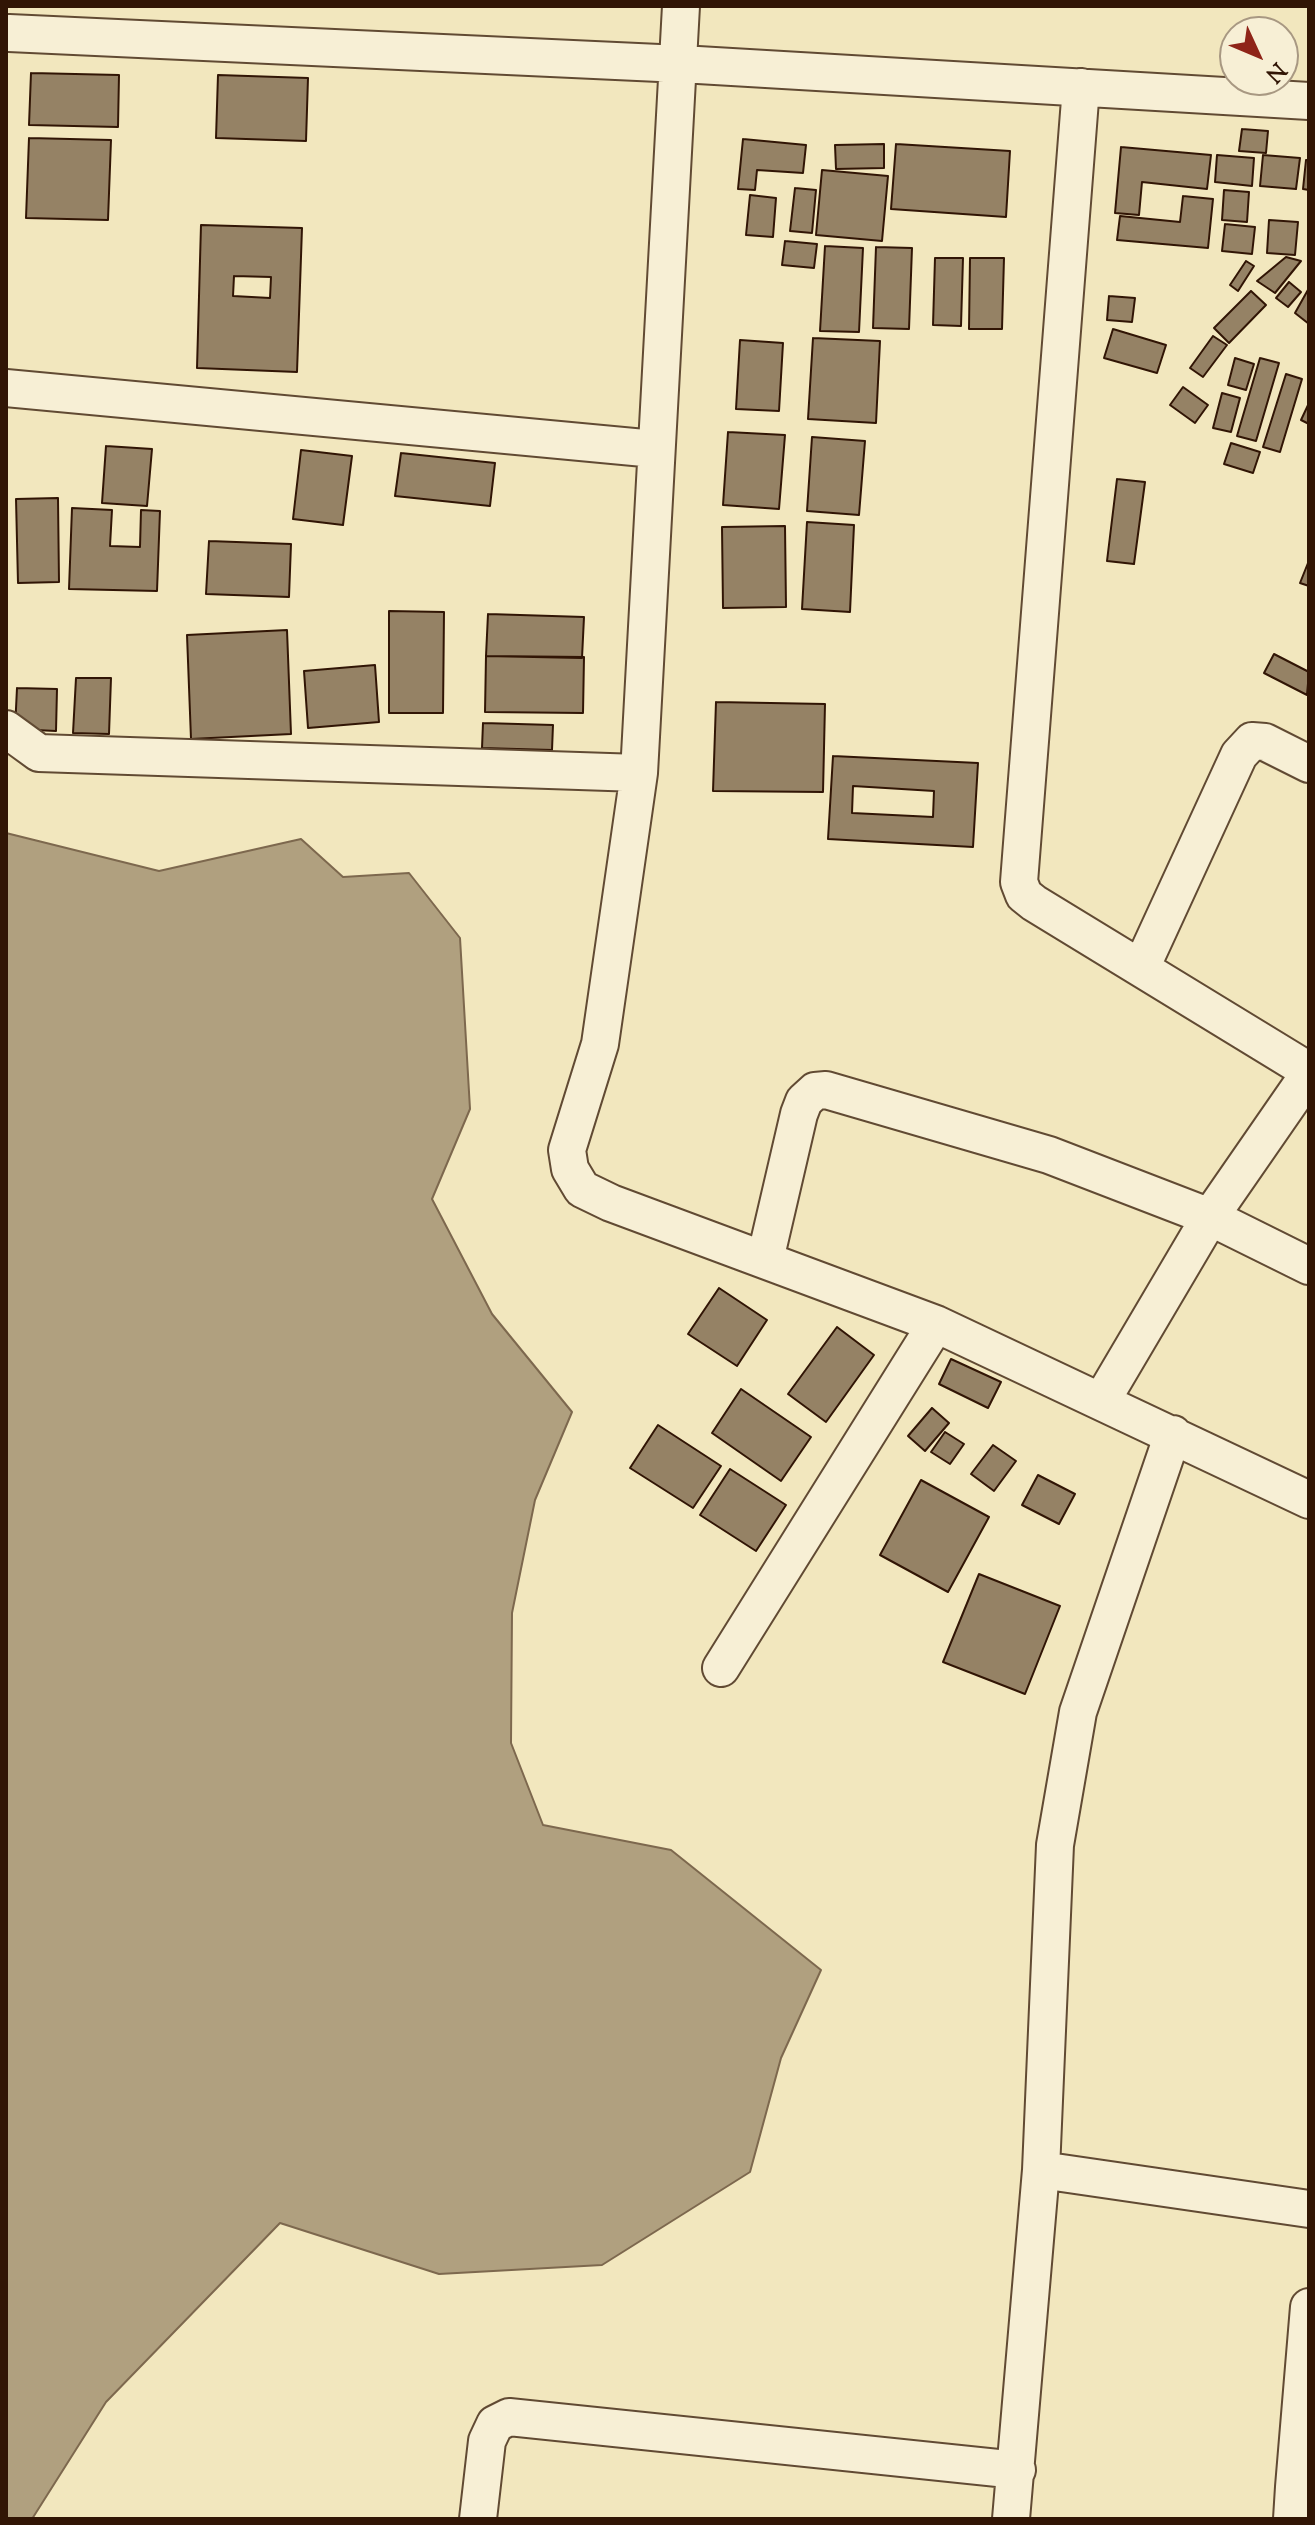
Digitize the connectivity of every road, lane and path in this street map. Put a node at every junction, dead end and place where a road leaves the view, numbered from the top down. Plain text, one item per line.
1 (681, 6) edge
2 (8, 33) edge
3 (681, 64) junction
4 (1081, 87) junction
5 (1309, 101) edge
6 (6, 388) edge
7 (655, 449) junction
8 (6, 729) edge
9 (1309, 764) edge
10 (639, 773) junction
11 (1141, 968) junction
12 (1309, 1072) edge
13 (1210, 1217) junction
14 (765, 1260) junction
15 (1309, 1266) edge
16 (936, 1324) junction
17 (1102, 1400) junction
18 (1173, 1434) junction
19 (1309, 1500) edge
20 (721, 1668) dead end
21 (1041, 2170) junction
22 (1309, 2209) edge
23 (1309, 2307) edge
24 (1017, 2470) junction
25 (1298, 2498) edge
26 (478, 2519) edge
27 (1011, 2519) edge

1 - 3 street
2 - 3 street
3 - 4 street
3 - 7 street
4 - 5 street
4 - 11 street
6 - 7 street
7 - 10 street
8 - 10 street
9 - 11 street
10 - 14 street
11 - 12 street
12 - 13 street
13 - 14 street
13 - 15 street
13 - 17 street
14 - 16 street
16 - 17 street
16 - 20 street
17 - 18 street
18 - 19 street
18 - 21 street
21 - 22 street
21 - 24 street
23 - 25 street
24 - 26 street
24 - 27 street

